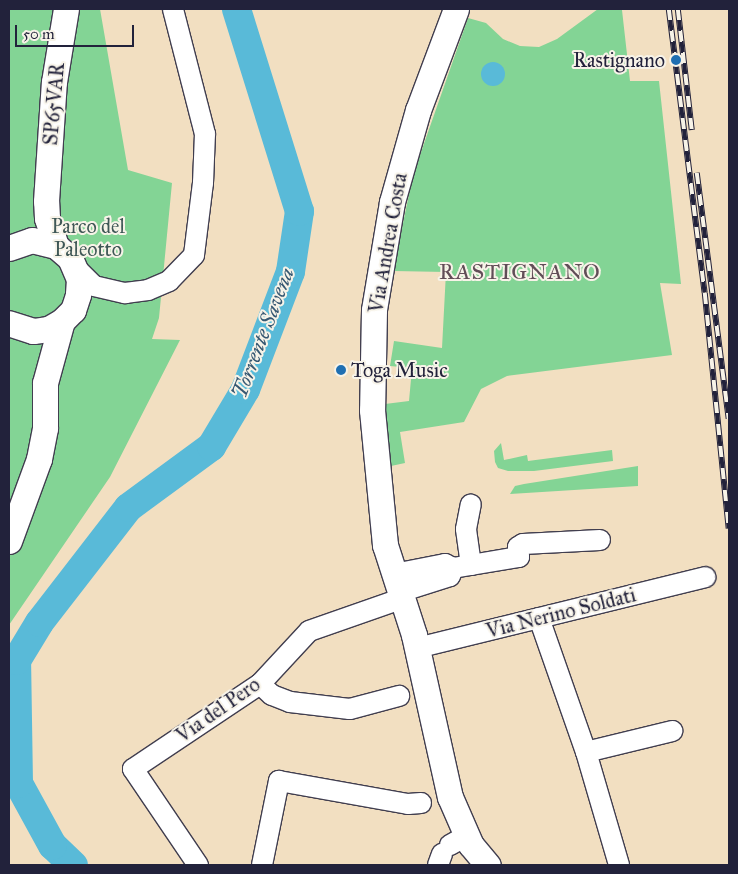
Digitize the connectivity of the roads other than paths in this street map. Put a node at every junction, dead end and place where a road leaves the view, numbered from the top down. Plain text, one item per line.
1 (66, 9) edge
2 (173, 9) edge
3 (456, 9) edge
4 (46, 201) junction
5 (13, 245) edge
6 (56, 246) junction
7 (76, 268) junction
8 (105, 290) junction
9 (67, 316) junction
10 (13, 326) edge
11 (45, 383) junction
12 (471, 504) dead end
13 (600, 540) dead end
14 (9, 541) edge
15 (462, 567) junction
16 (704, 577) dead end
17 (399, 588) junction
18 (539, 618) junction
19 (417, 648) junction
20 (260, 684) junction
21 (412, 693) junction
22 (672, 731) dead end
23 (586, 752) junction
24 (435, 801) junction
25 (449, 850) edge
26 (198, 865) edge
27 (262, 865) edge
28 (488, 865) edge
29 (619, 865) edge

1 - 4 main road, SP65VAR
2 - 8 street
3 - 17 main road, Via Andrea Costa
4 - 5 main road
4 - 6 main road
5 - 6 main road
6 - 7 main road
7 - 8 street
7 - 9 main road
8 - 9 street
9 - 10 main road
9 - 11 main road
10 - 11 main road
11 - 14 main road
12 - 15 street
13 - 15 street, Via del Pero
15 - 17 street, Via del Pero
16 - 18 street, Via Nerino Soldati
17 - 19 main road, Via Andrea Costa
17 - 20 street, Via del Pero
18 - 19 street, Via Nerino Soldati
18 - 23 street
19 - 21 main road, Via Andrea Costa
20 - 21 street
20 - 26 street, Via del Pero
21 - 24 main road, Via Andrea Costa
22 - 23 street
23 - 29 street
24 - 25 main road, Via Andrea Costa
24 - 27 street
25 - 28 main road, Via Andrea Costa

